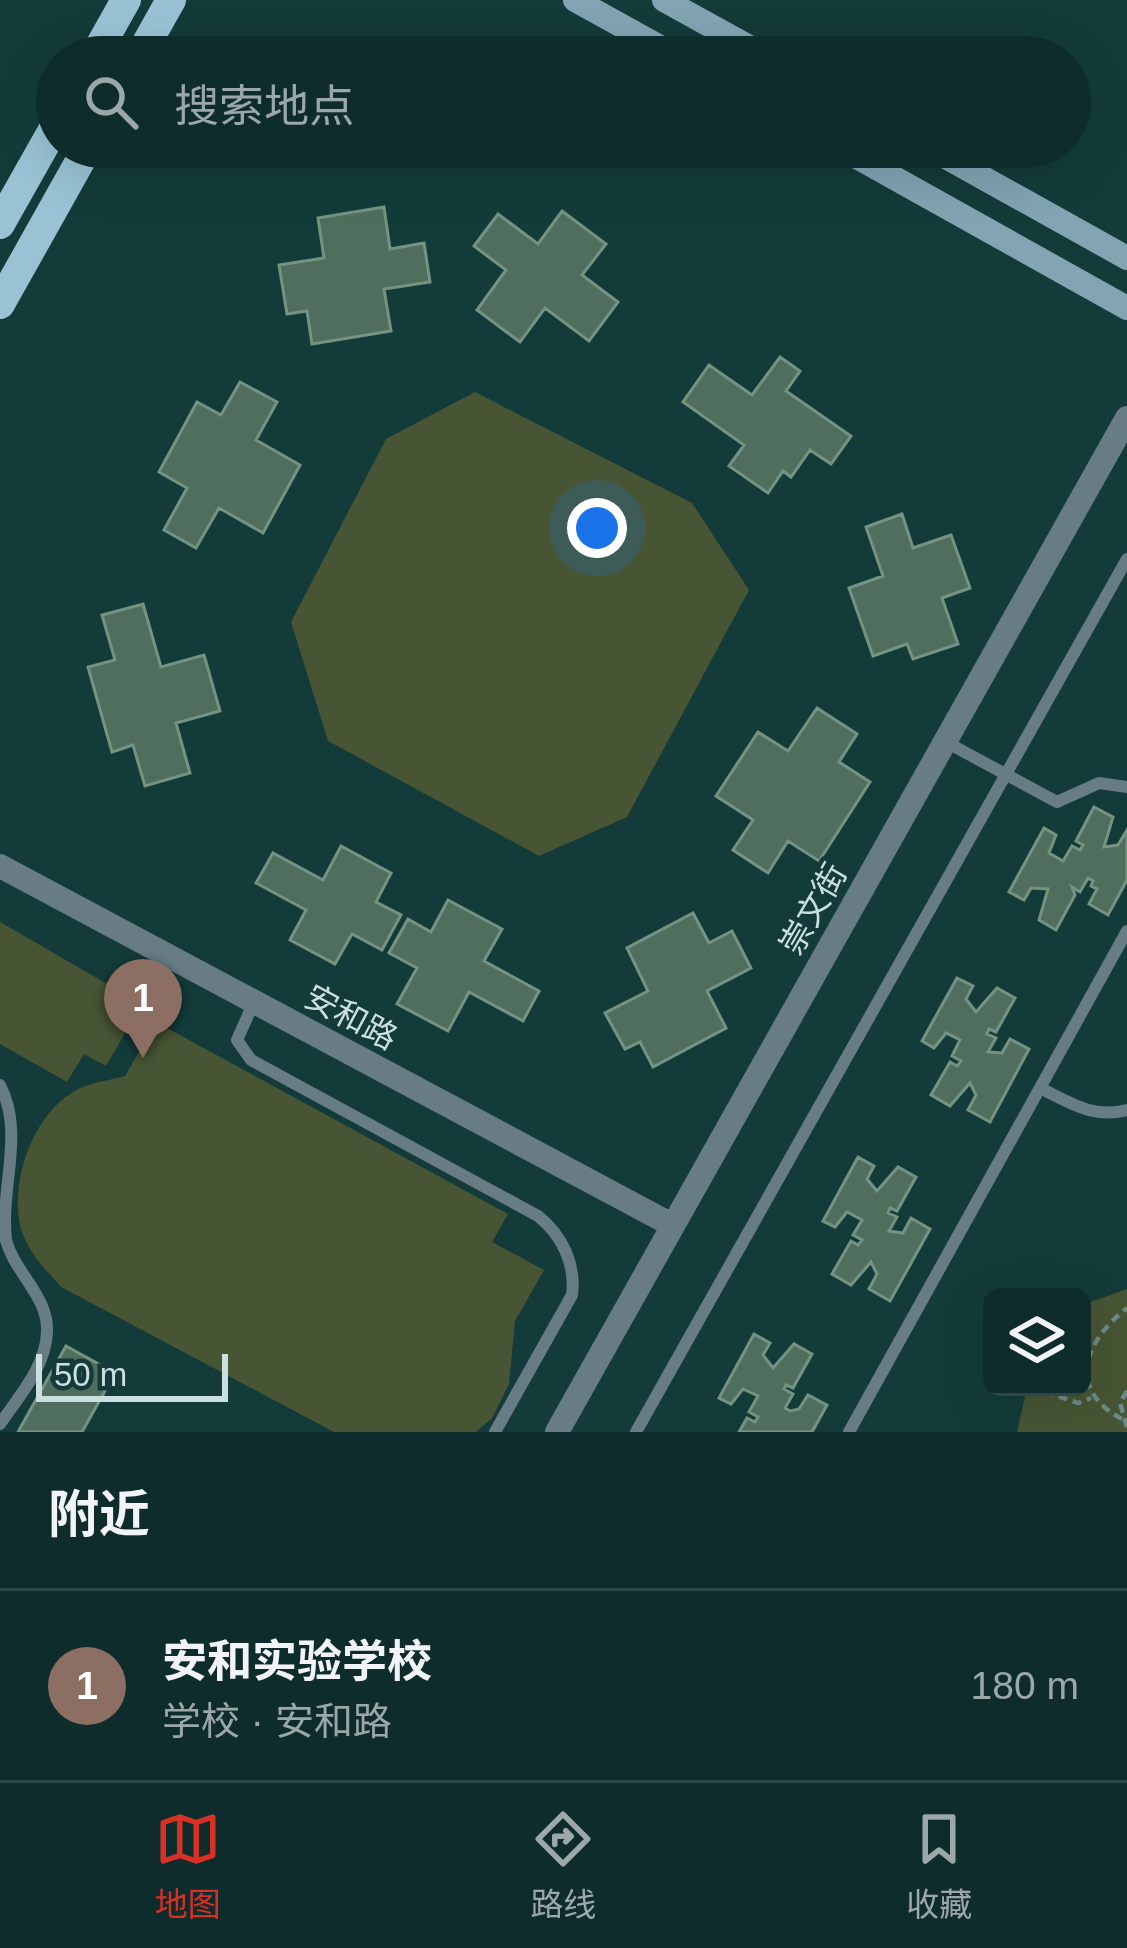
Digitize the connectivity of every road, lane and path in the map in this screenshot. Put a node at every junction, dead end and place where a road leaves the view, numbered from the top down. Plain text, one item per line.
1 (126, 0) edge
2 (171, 0) edge
3 (575, 0) edge
4 (664, 0) edge
5 (106, 36) edge
6 (151, 36) edge
7 (640, 36) edge
8 (728, 36) edge
9 (36, 160) edge
10 (76, 168) edge
11 (877, 168) edge
12 (966, 168) edge
13 (0, 224) edge
14 (1127, 258) edge
15 (0, 304) edge
16 (1127, 308) edge
17 (1127, 418) edge
18 (1127, 559) edge
19 (946, 742) junction
20 (1006, 776) junction
21 (1127, 787) edge
22 (0, 866) edge
23 (1127, 931) edge
24 (254, 1002) junction
25 (0, 1084) edge
26 (1040, 1088) junction
27 (1127, 1110) edge
28 (672, 1226) junction
29 (1127, 1308) edge
30 (1127, 1391) edge
31 (1057, 1396) edge
32 (1091, 1398) junction
33 (1122, 1419) junction
34 (0, 1424) edge
35 (1127, 1426) edge
36 (495, 1432) edge
37 (556, 1432) edge
38 (636, 1432) edge
39 (849, 1432) edge

1 - 5 main road
2 - 6 main road
3 - 7 main road
4 - 8 main road
9 - 13 main road
10 - 15 main road
11 - 16 main road
12 - 14 main road
17 - 19 street, 崇文街
18 - 20 lane
19 - 20 lane
19 - 28 street, 崇文街
20 - 21 lane
20 - 38 lane
22 - 24 street, 安和路
23 - 26 lane
24 - 28 street, 安和路
24 - 36 lane
25 - 34 lane
26 - 27 lane
26 - 39 lane
28 - 37 street, 崇文街
29 - 32 path
30 - 33 path
31 - 32 path
32 - 33 path
33 - 35 path

